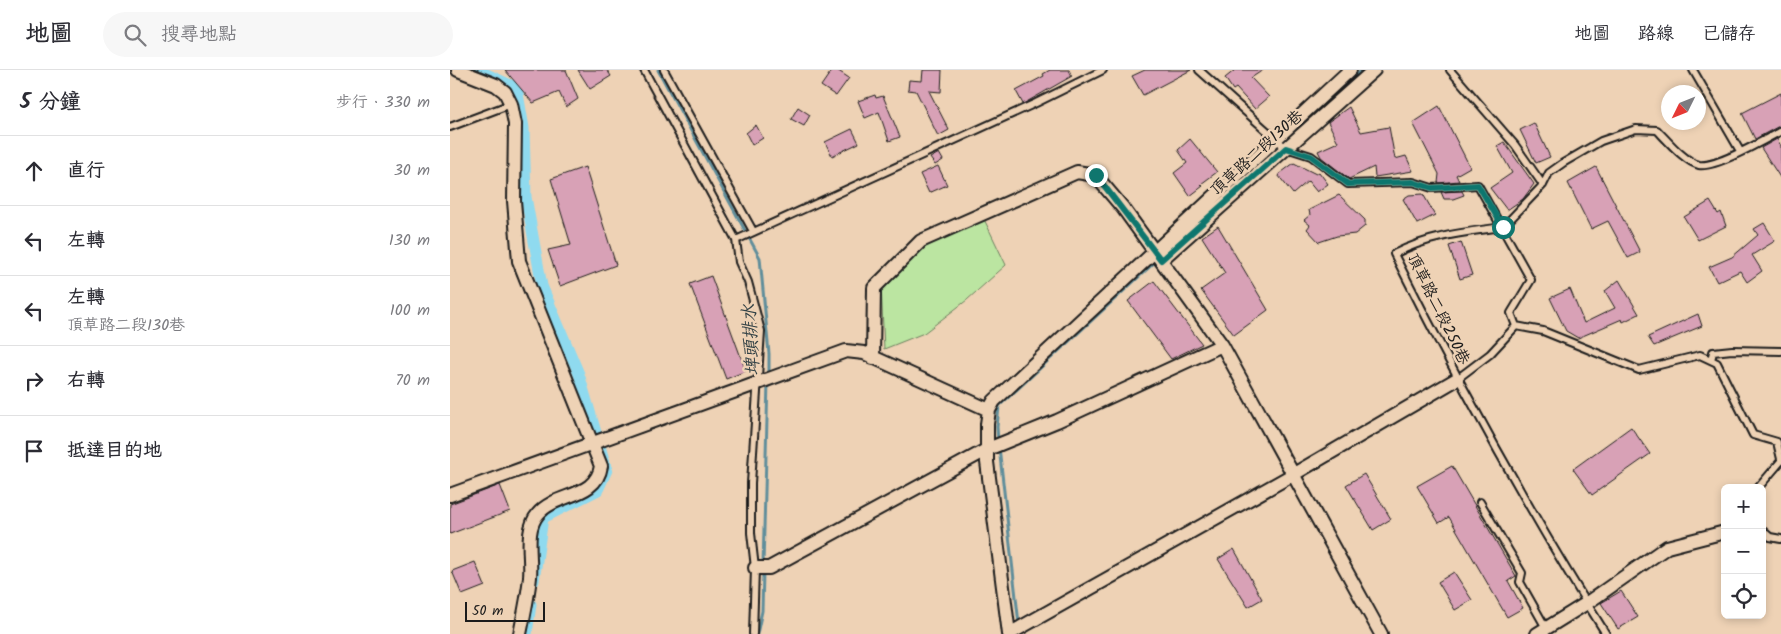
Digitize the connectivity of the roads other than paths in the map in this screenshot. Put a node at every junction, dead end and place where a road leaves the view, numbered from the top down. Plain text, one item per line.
1 (458, 70) edge
2 (644, 70) edge
3 (664, 70) edge
4 (1103, 70) edge
5 (1199, 70) edge
6 (1350, 70) edge
7 (1374, 70) edge
8 (1450, 70) edge
9 (1693, 70) edge
10 (511, 104) junction
11 (450, 127) edge
12 (1781, 131) edge
13 (1276, 137) junction
14 (1286, 148) junction
15 (1740, 151) junction
16 (1543, 185) junction
17 (1503, 227) junction
18 (753, 231) junction
19 (736, 240) junction
20 (1158, 256) junction
21 (1516, 326) junction
22 (1222, 345) junction
23 (1781, 351) edge
24 (873, 358) junction
25 (1711, 360) junction
26 (1457, 379) junction
27 (757, 382) junction
28 (989, 410) junction
29 (592, 442) junction
30 (988, 449) junction
31 (1781, 460) edge
32 (1294, 474) junction
33 (1761, 484) edge
34 (450, 495) edge
35 (1480, 502) dead end
36 (1721, 533) edge
37 (1766, 534) edge
38 (1781, 539) edge
39 (755, 568) junction
40 (1587, 603) junction
41 (1541, 631) edge
42 (520, 634) edge
43 (753, 634) edge
44 (1009, 634) edge
45 (1381, 634) edge
46 (1606, 634) edge

1 - 10 street
2 - 19 lane
3 - 18 lane
4 - 18 lane
5 - 13 lane
6 - 13 street
7 - 14 street, 頂草路二段130巷
8 - 16 lane
9 - 15 lane
10 - 11 lane
10 - 29 street
12 - 15 lane
13 - 14 lane
13 - 20 street
14 - 17 lane
14 - 20 street, 頂草路二段130巷
15 - 16 lane
16 - 17 lane
17 - 21 lane
17 - 26 lane, 頂草路二段250巷
18 - 19 lane
19 - 27 lane
20 - 22 street
20 - 24 street
20 - 28 street
21 - 25 lane
21 - 26 lane
22 - 30 street
22 - 32 street
23 - 25 lane
24 - 27 street
24 - 28 street
25 - 31 lane
26 - 32 street
26 - 40 lane, 頂草路二段250巷
27 - 29 street
27 - 39 lane
28 - 30 street
29 - 34 street
29 - 42 street
30 - 39 street
30 - 44 street
31 - 33 lane
32 - 44 street
32 - 45 street
35 - 41 lane
36 - 40 street
37 - 38 lane
39 - 43 lane
40 - 41 street
40 - 46 lane, 頂草路二段250巷

